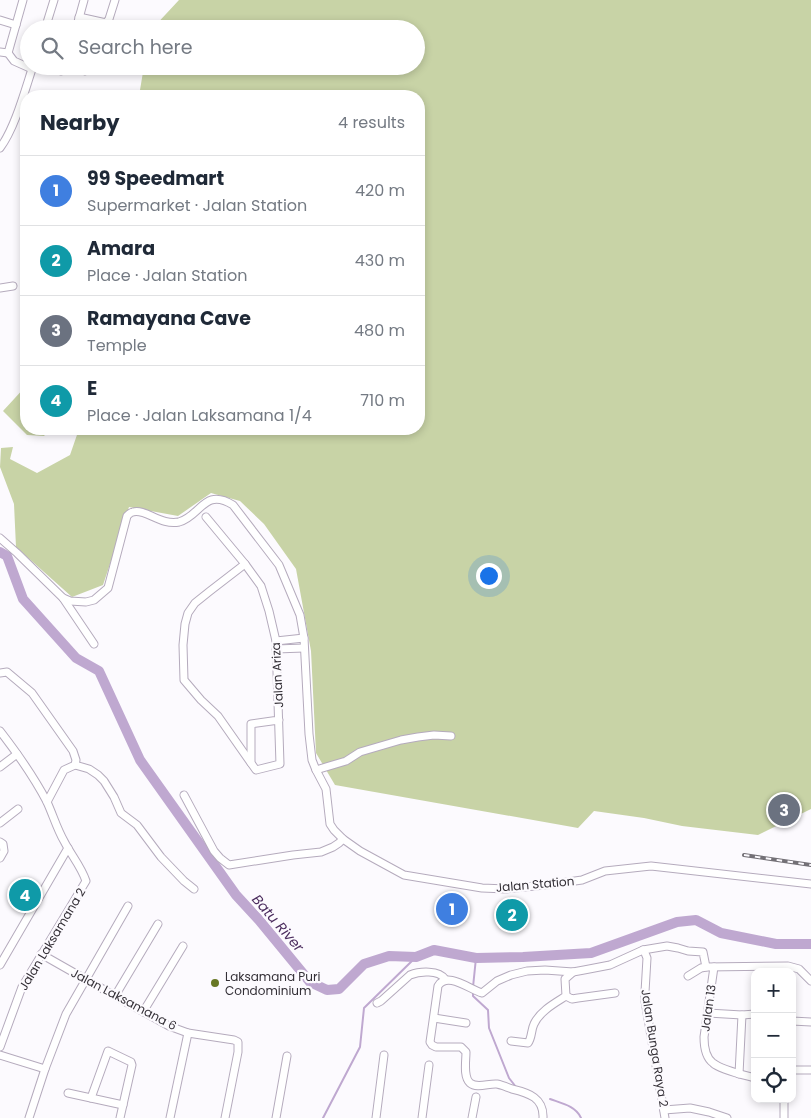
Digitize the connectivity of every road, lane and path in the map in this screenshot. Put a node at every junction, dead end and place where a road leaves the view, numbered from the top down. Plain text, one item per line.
1 (23, 0) edge
2 (54, 0) edge
3 (84, 0) edge
4 (115, 0) edge
5 (79, 17) junction
6 (0, 20) edge
7 (48, 20) edge
8 (78, 20) edge
9 (88, 20) edge
10 (109, 20) edge
11 (16, 25) junction
12 (4, 52) edge
13 (20, 63) edge
14 (30, 75) edge
15 (24, 90) edge
16 (20, 103) edge
17 (0, 148) edge
18 (13, 286) dead end
19 (0, 288) edge
20 (206, 518) dead end
21 (0, 538) edge
22 (245, 564) junction
23 (63, 598) junction
24 (304, 638) junction
25 (94, 644) dead end
26 (276, 645) junction
27 (304, 648) junction
28 (0, 674) edge
29 (279, 720) junction
30 (0, 731) edge
31 (451, 736) dead end
32 (17, 754) junction
33 (251, 763) junction
34 (75, 765) junction
35 (0, 767) edge
36 (316, 770) junction
37 (184, 795) dead end
38 (47, 802) junction
39 (18, 809) dead end
40 (0, 823) edge
41 (343, 839) junction
42 (0, 842) edge
43 (68, 848) junction
44 (0, 858) edge
45 (811, 884) edge
46 (194, 889) dead end
47 (128, 906) dead end
48 (158, 924) dead end
49 (183, 946) dead end
50 (643, 950) junction
51 (41, 954) junction
52 (0, 965) edge
53 (710, 967) junction
54 (751, 968) edge
55 (796, 969) edge
56 (573, 972) junction
57 (688, 976) dead end
58 (86, 979) junction
59 (445, 980) junction
60 (811, 980) edge
61 (615, 993) dead end
62 (115, 996) junction
63 (566, 996) junction
64 (377, 1003) dead end
65 (143, 1012) junction
66 (708, 1013) junction
67 (751, 1014) edge
68 (742, 1015) junction
69 (434, 1018) junction
70 (796, 1021) edge
71 (811, 1022) edge
72 (466, 1023) dead end
73 (188, 1033) junction
74 (510, 1041) dead end
75 (0, 1047) edge
76 (0, 1055) edge
77 (384, 1055) dead end
78 (287, 1056) dead end
79 (429, 1065) dead end
80 (45, 1069) junction
81 (796, 1070) edge
82 (811, 1070) edge
83 (739, 1074) junction
84 (751, 1077) edge
85 (68, 1094) dead end
86 (476, 1097) dead end
87 (91, 1098) junction
88 (784, 1103) edge
89 (123, 1105) junction
90 (665, 1114) edge
91 (29, 1118) edge
92 (120, 1118) edge
93 (170, 1118) edge
94 (225, 1118) edge
95 (276, 1118) edge
96 (376, 1118) edge
97 (422, 1118) edge
98 (472, 1118) edge
99 (543, 1118) edge
100 (727, 1118) edge
101 (784, 1118) edge

1 - 11 street
2 - 7 street
3 - 5 street
4 - 10 street
5 - 8 street
5 - 9 street
6 - 11 street
11 - 12 street
12 - 13 street
14 - 15 street
16 - 17 street
18 - 19 street
20 - 22 street, Jalan Ariza
21 - 23 street
22 - 26 street, Jalan Ariza
22 - 33 street
23 - 24 street, Jalan Station
23 - 25 street
24 - 26 street
24 - 27 street, Jalan Station
26 - 27 street
26 - 29 street, Jalan Ariza
27 - 36 street, Jalan Station
28 - 34 street
29 - 33 street
29 - 33 street, Jalan Ariza
30 - 32 street, Jalan Laksamana 2
31 - 36 street
32 - 35 street
32 - 38 street, Jalan Laksamana 2
34 - 38 street
34 - 46 street
36 - 41 street, Jalan Station
37 - 41 street
38 - 43 street, Jalan Laksamana 2
39 - 40 street
41 - 45 street, Jalan Station
42 - 44 street
43 - 51 street, Jalan Laksamana 2
43 - 52 street
47 - 58 street
48 - 62 street
49 - 65 street
50 - 53 street
50 - 56 street
50 - 90 street, Jalan Bunga Raya 2
51 - 58 street, Jalan Laksamana 6
51 - 75 street, Jalan Laksamana 2
53 - 54 street
53 - 57 street
53 - 66 street, Jalan 13
55 - 60 street
56 - 59 street
56 - 63 street
58 - 62 street, Jalan Laksamana 6
58 - 80 street
59 - 64 street
59 - 69 street
61 - 63 street
62 - 65 street, Jalan Laksamana 6
63 - 74 street
65 - 73 street, Jalan Laksamana 6
66 - 68 street
66 - 83 street, Jalan 13
67 - 68 street
68 - 83 street
69 - 72 street
69 - 99 street
70 - 71 street
73 - 93 street
73 - 94 street, Jalan Laksamana 6
76 - 80 street
77 - 96 street
78 - 95 street
79 - 97 street
80 - 91 street
81 - 82 street
83 - 84 street, Jalan 13
85 - 87 street
86 - 98 street
87 - 89 street
87 - 89 street
88 - 101 street
89 - 92 street
90 - 100 street

